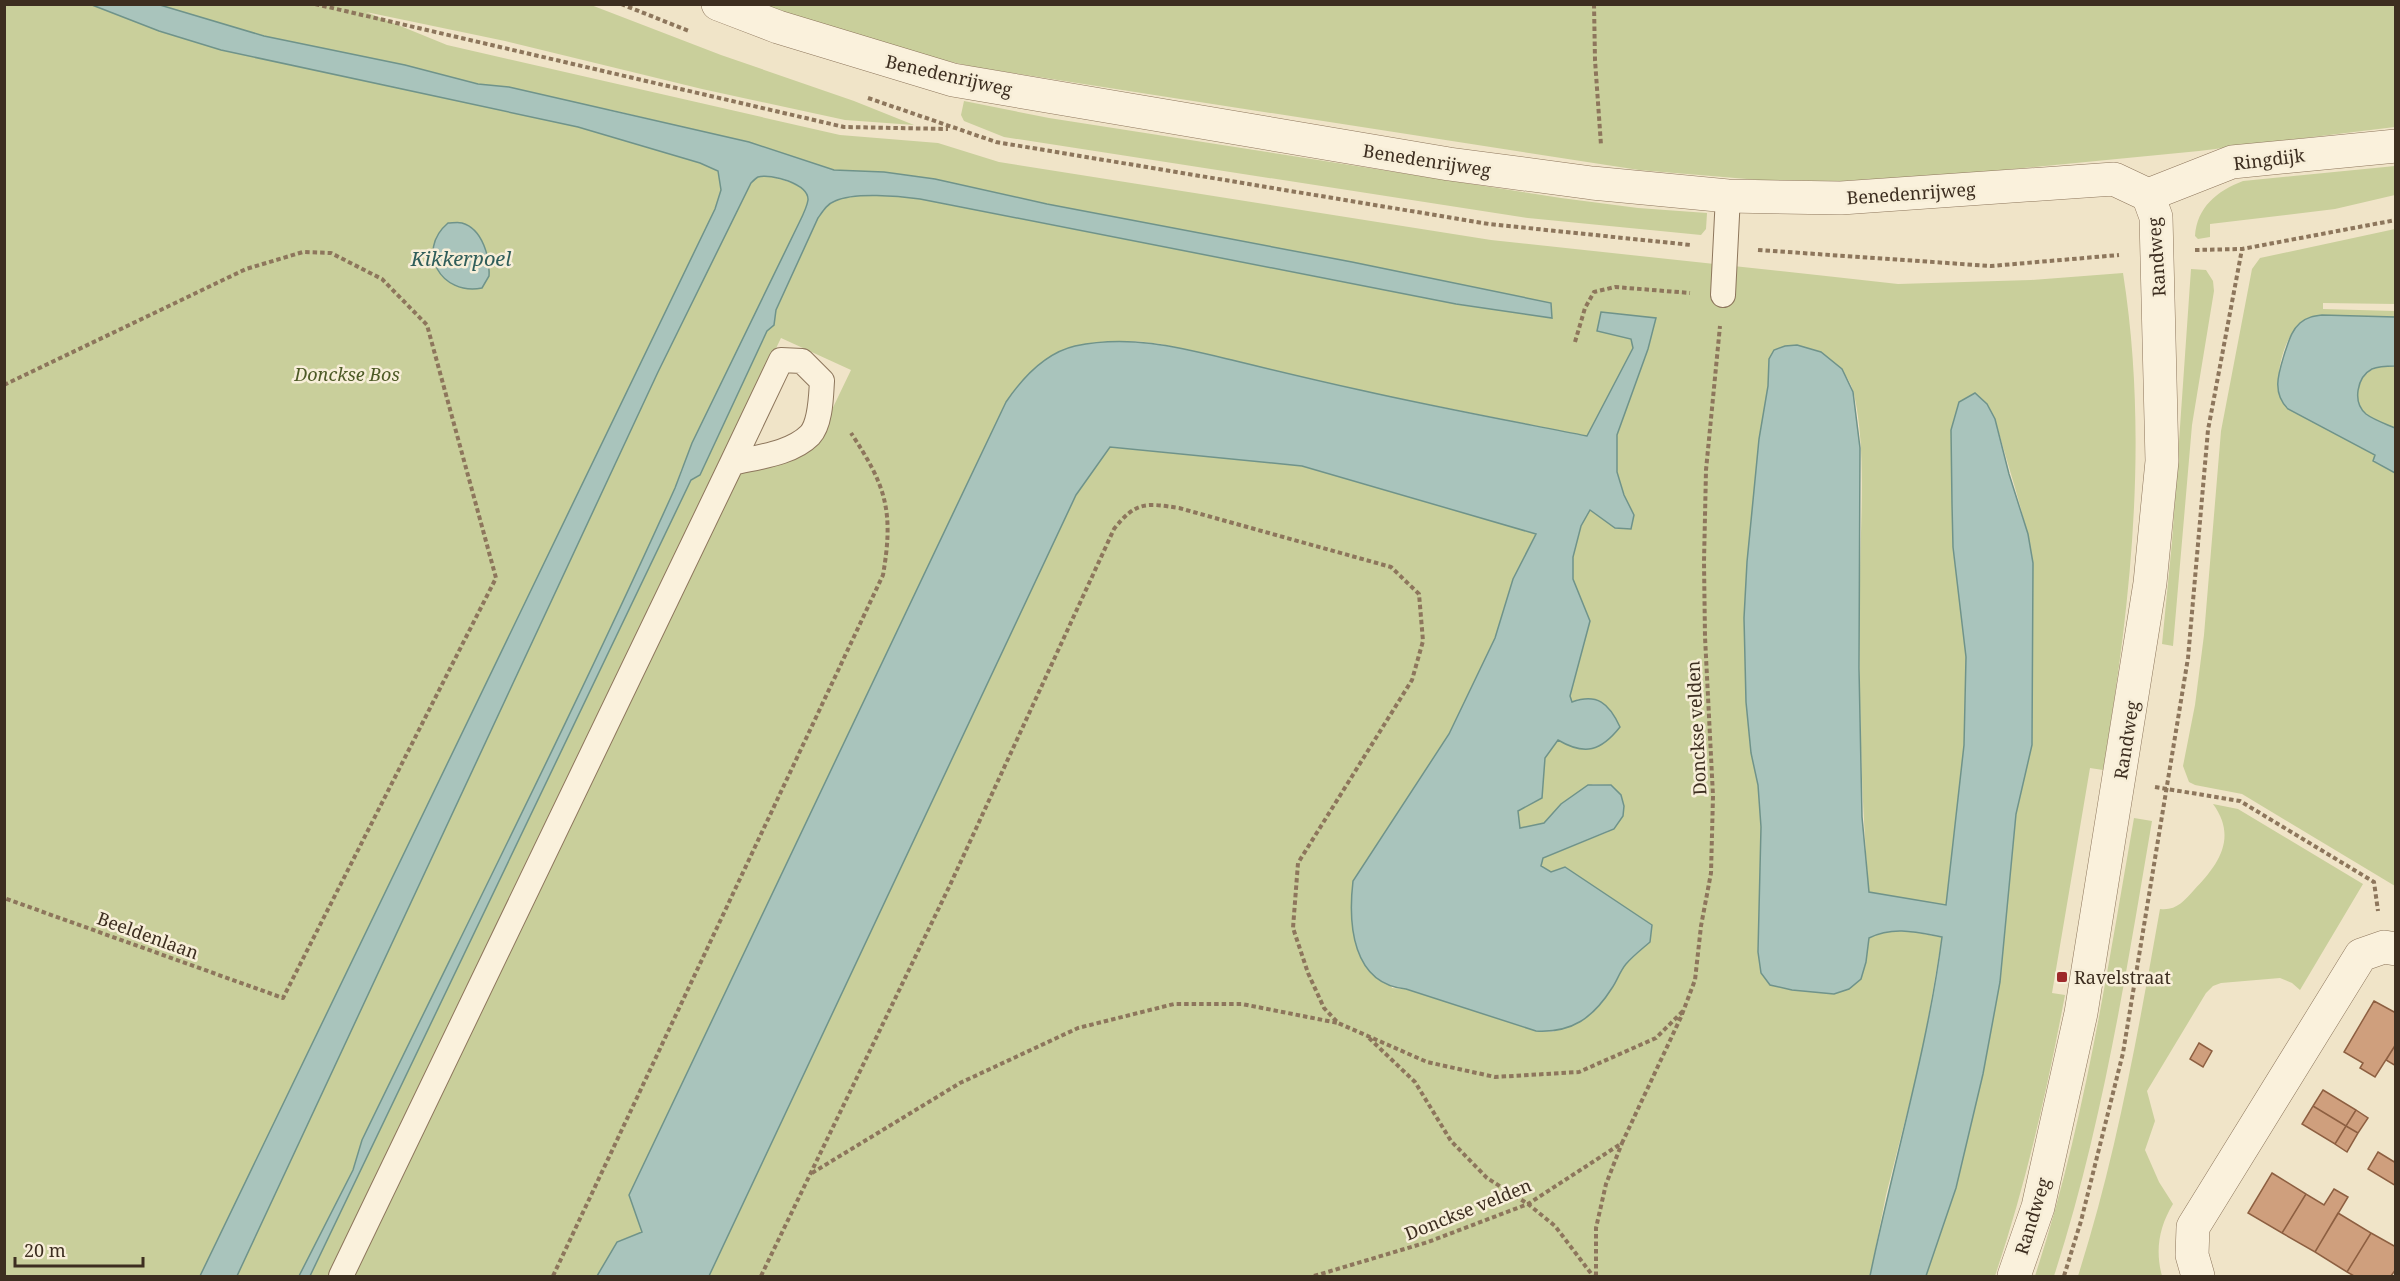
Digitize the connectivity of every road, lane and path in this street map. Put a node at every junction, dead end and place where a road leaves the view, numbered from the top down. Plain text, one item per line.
1 (315, 4) edge
2 (718, 4) edge
3 (1594, 4) edge
4 (952, 129) dead end
5 (2396, 146) edge
6 (1604, 184) junction
7 (2148, 195) junction
8 (1728, 196) junction
9 (2396, 220) edge
10 (1723, 295) junction
11 (1575, 342) dead end
12 (4, 385) edge
13 (821, 407) junction
14 (732, 463) junction
15 (2168, 789) junction
16 (4, 898) edge
17 (2390, 948) edge
18 (1683, 1011) junction
19 (1338, 1023) junction
20 (1366, 1036) junction
21 (1622, 1143) junction
22 (811, 1173) junction
23 (1528, 1203) junction
24 (341, 1276) edge
25 (554, 1276) edge
26 (761, 1276) edge
27 (1314, 1276) edge
28 (1594, 1276) edge
29 (2014, 1276) edge
30 (2064, 1276) edge
31 (2198, 1276) edge

1 - 4 path
2 - 6 street, Benedenrijweg
3 - 6 path
5 - 7 street, Ringdijk
6 - 8 street, Benedenrijweg
7 - 8 street, Benedenrijweg
7 - 29 street, Randweg
8 - 10 lane
9 - 15 path
10 - 11 path
10 - 18 path, Donckse velden
12 - 16 path, Beeldenlaan
13 - 14 lane
13 - 14 lane
13 - 25 path
14 - 24 lane
15 - 17 path
15 - 30 path
17 - 31 street
18 - 20 path
18 - 21 path, Donckse velden
19 - 20 path
19 - 22 path
19 - 22 path
20 - 23 path
21 - 23 path, Donckse velden
21 - 28 path, Donckse velden
22 - 26 path
23 - 27 path, Donckse velden
23 - 28 path

